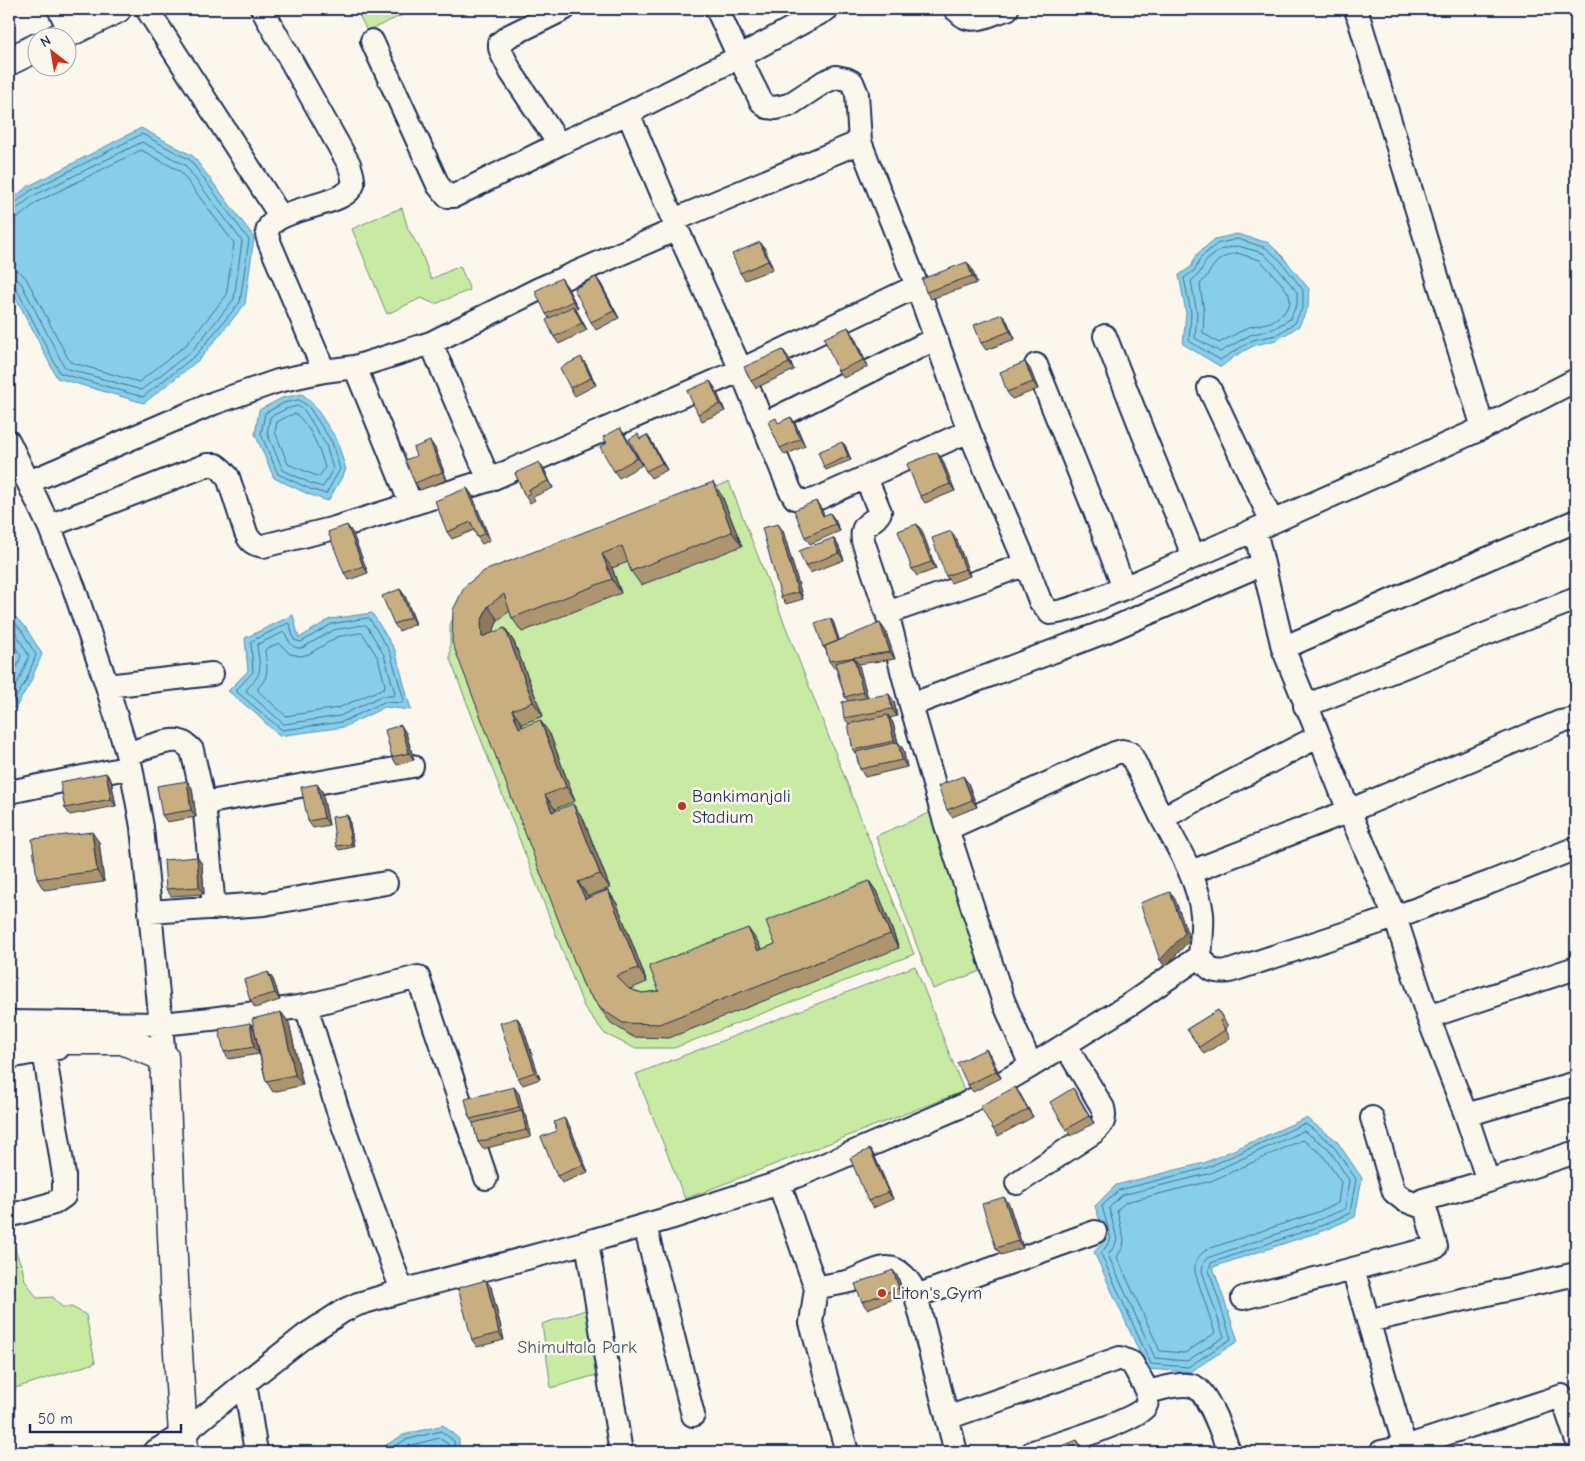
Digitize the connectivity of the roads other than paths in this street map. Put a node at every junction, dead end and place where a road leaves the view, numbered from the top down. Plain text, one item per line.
1 (117, 9) edge
2 (147, 9) edge
3 (262, 9) edge
4 (564, 9) edge
5 (716, 9) edge
6 (827, 9) edge
7 (956, 9) edge
8 (1006, 9) edge
9 (1356, 9) edge
10 (62, 26) edge
11 (372, 41) dead end
12 (28, 52) edge
13 (739, 57) junction
14 (9, 61) edge
15 (628, 113) junction
16 (860, 142) junction
17 (559, 144) junction
18 (281, 217) junction
19 (675, 224) junction
20 (917, 286) junction
21 (1105, 336) dead end
22 (935, 339) junction
23 (431, 343) junction
24 (1036, 365) dead end
25 (355, 367) junction
26 (741, 370) junction
27 (324, 371) junction
28 (1576, 380) edge
29 (1209, 388) dead end
30 (764, 424) junction
31 (1483, 428) junction
32 (969, 431) junction
33 (9, 442) edge
34 (866, 478) junction
35 (489, 480) junction
36 (29, 482) junction
37 (410, 504) junction
38 (1576, 521) edge
39 (49, 526) junction
40 (1263, 526) junction
41 (1194, 557) junction
42 (1026, 564) junction
43 (1262, 564) junction
44 (1124, 588) junction
45 (1576, 599) edge
46 (887, 613) junction
47 (1283, 648) junction
48 (212, 674) dead end
49 (107, 686) junction
50 (911, 705) junction
51 (1306, 706) junction
52 (1576, 719) edge
53 (1319, 736) junction
54 (129, 760) junction
55 (412, 766) dead end
56 (9, 792) edge
57 (204, 803) junction
58 (1349, 811) junction
59 (1162, 818) junction
60 (947, 829) junction
61 (1576, 848) edge
62 (1191, 872) junction
63 (386, 883) dead end
64 (214, 908) junction
65 (150, 912) junction
66 (1395, 917) junction
67 (1200, 956) junction
68 (1576, 968) edge
69 (306, 1006) junction
70 (1428, 1017) junction
71 (9, 1022) edge
72 (161, 1024) junction
73 (9, 1040) edge
74 (106, 1040) junction
75 (1065, 1045) junction
76 (44, 1051) junction
77 (9, 1057) edge
78 (164, 1057) junction
79 (1031, 1066) junction
80 (1576, 1083) edge
81 (1466, 1115) junction
82 (1372, 1118) dead end
83 (1576, 1152) edge
84 (486, 1178) dead end
85 (1488, 1181) junction
86 (779, 1183) junction
87 (1017, 1183) dead end
88 (1425, 1208) junction
89 (9, 1216) edge
90 (645, 1226) junction
91 (1096, 1232) dead end
92 (587, 1242) junction
93 (1352, 1269) junction
94 (1576, 1274) edge
95 (816, 1288) junction
96 (402, 1291) junction
97 (916, 1296) junction
98 (1243, 1298) dead end
99 (1368, 1322) junction
100 (245, 1383) junction
101 (1148, 1392) junction
102 (1569, 1394) edge
103 (693, 1415) dead end
104 (947, 1418) junction
105 (1576, 1438) edge
106 (184, 1443) edge
107 (1405, 1447) junction
108 (154, 1452) edge
109 (256, 1452) edge
110 (620, 1452) edge
111 (847, 1452) edge
112 (956, 1452) edge
113 (1034, 1452) edge
114 (1229, 1452) edge
115 (1381, 1452) edge

1 - 10 main road
2 - 18 street
3 - 18 street
4 - 17 street
5 - 13 street
6 - 13 street
7 - 8 street
9 - 31 street
11 - 17 street
12 - 14 main road
13 - 15 street
13 - 16 street
15 - 17 street
15 - 19 street
16 - 19 street
16 - 20 street
18 - 27 street
19 - 23 street
19 - 26 street
20 - 22 street
20 - 26 street
21 - 41 street
22 - 30 street
22 - 32 street
23 - 25 street
23 - 35 street
24 - 44 street
25 - 27 street
25 - 37 street
26 - 30 street
26 - 35 street
27 - 36 street
28 - 31 street
29 - 40 street
30 - 34 street
31 - 40 street
32 - 34 street
32 - 42 street
33 - 36 street
34 - 46 street
35 - 37 street
36 - 39 street
37 - 39 street
38 - 47 street
39 - 49 street
40 - 41 street
40 - 43 street
41 - 44 street
42 - 44 street
42 - 46 street
43 - 47 street
43 - 50 street
45 - 51 street
46 - 50 street
47 - 51 street
48 - 49 street
49 - 54 street
50 - 60 street
51 - 53 street
52 - 58 street
53 - 58 street
53 - 59 street
54 - 56 street
54 - 57 street
54 - 65 street
55 - 57 street
57 - 64 street
58 - 62 street
58 - 66 street
59 - 60 street
59 - 62 street
60 - 79 street
61 - 66 street
62 - 67 street
63 - 64 street
64 - 65 street
65 - 72 street
66 - 67 street
66 - 70 street
67 - 75 street
68 - 70 street
69 - 72 street
69 - 84 street
69 - 96 street
70 - 81 street
71 - 72 street
72 - 78 street
73 - 74 main road
74 - 76 street
74 - 78 main road
75 - 79 street
75 - 87 street
76 - 77 street
76 - 89 street
78 - 106 main road
79 - 86 street
80 - 81 street
81 - 85 street
82 - 88 street
83 - 85 street
85 - 88 street
86 - 90 street
86 - 95 street
88 - 93 street
90 - 92 street
90 - 103 street
91 - 97 street
92 - 96 street
92 - 110 street
93 - 98 street
93 - 99 street
94 - 99 street
95 - 97 street
95 - 111 street
96 - 100 street
97 - 104 street
99 - 107 street
100 - 106 street
100 - 109 street
101 - 104 street
101 - 113 street
101 - 114 street
102 - 105 street
102 - 107 street
104 - 112 street
106 - 108 street
107 - 115 street

